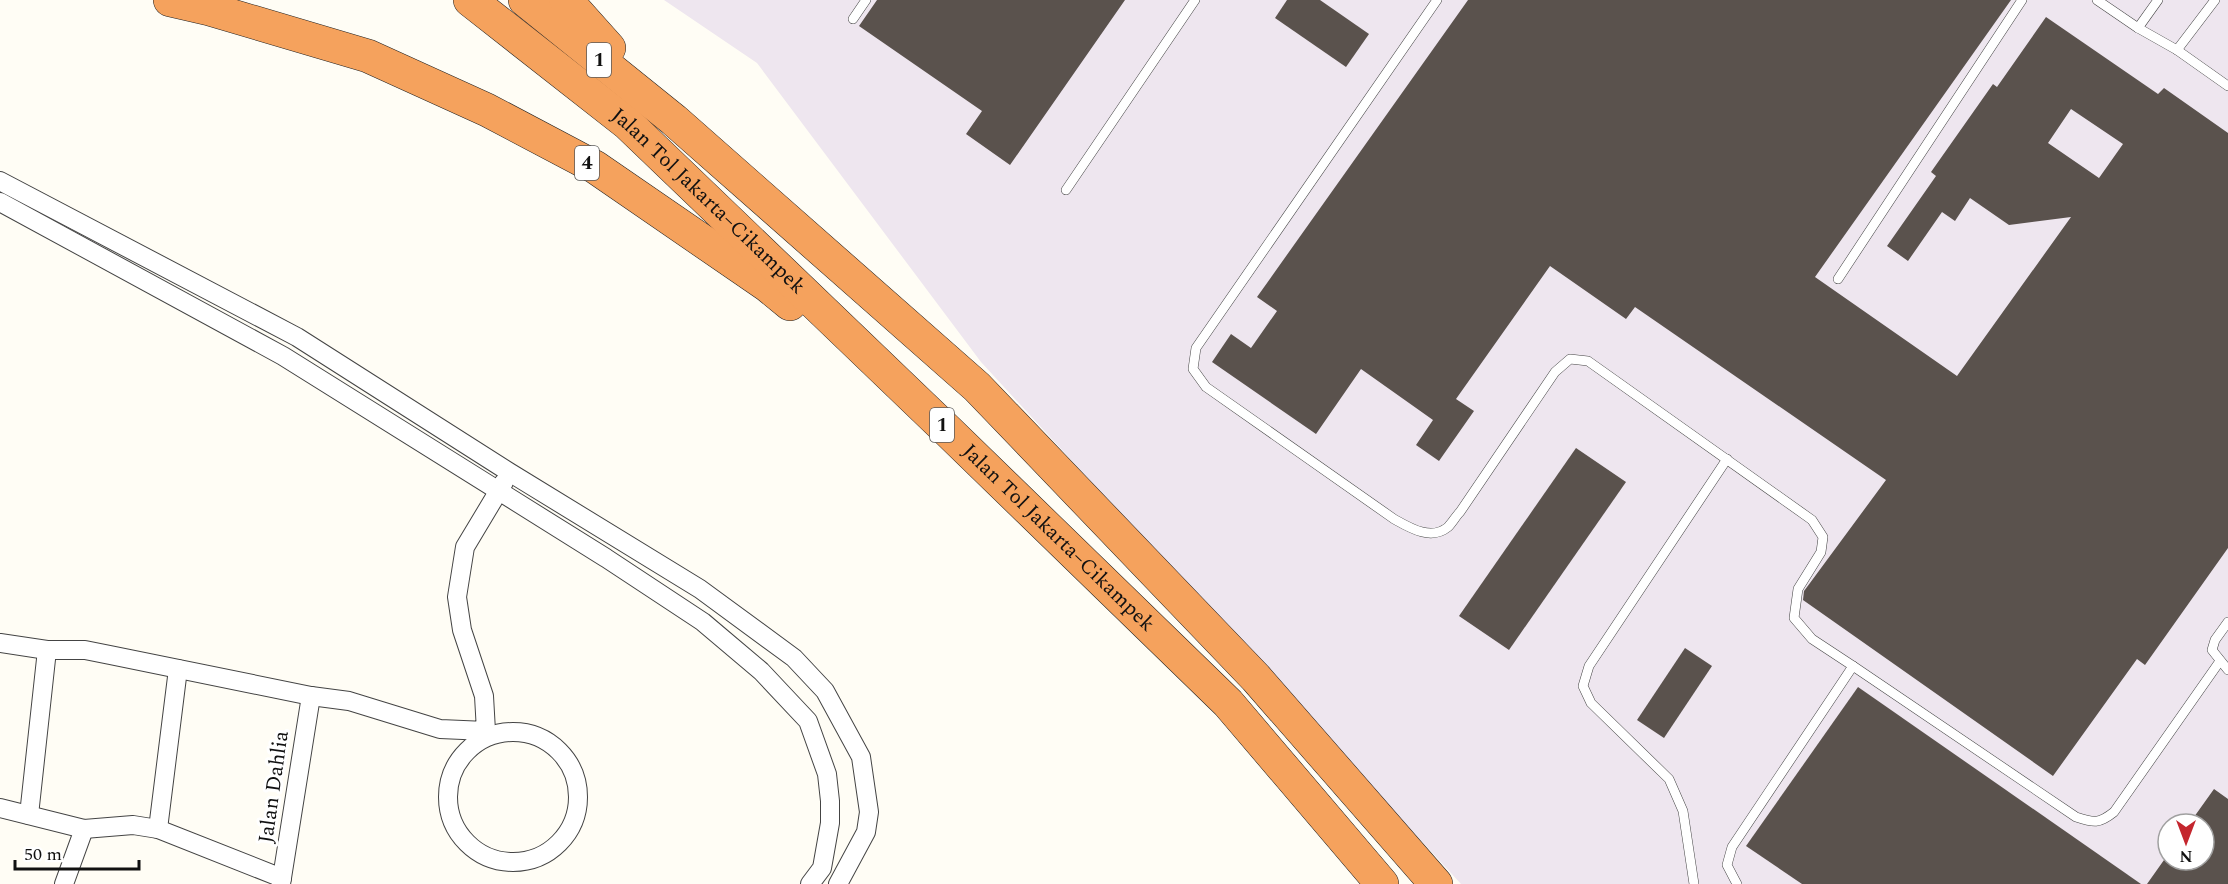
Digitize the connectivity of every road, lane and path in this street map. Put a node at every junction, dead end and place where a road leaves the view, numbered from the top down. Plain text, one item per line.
1 (170, 0) edge
2 (470, 0) edge
3 (525, 0) edge
4 (566, 0) edge
5 (866, 0) edge
6 (1195, 0) edge
7 (1437, 0) edge
8 (2022, 0) edge
9 (2097, 0) edge
10 (2158, 0) edge
11 (2215, 0) edge
12 (853, 19) dead end
13 (2138, 28) junction
14 (2177, 51) junction
15 (2228, 86) edge
16 (674, 120) junction
17 (0, 180) edge
18 (1066, 190) dead end
19 (0, 202) edge
20 (1838, 279) dead end
21 (948, 431) junction
22 (1727, 459) junction
23 (509, 472) junction
24 (498, 492) junction
25 (2228, 622) edge
26 (0, 643) edge
27 (47, 650) junction
28 (2220, 661) junction
29 (1853, 666) junction
30 (178, 669) junction
31 (2228, 670) edge
32 (311, 696) junction
33 (490, 733) junction
34 (0, 808) edge
35 (29, 815) junction
36 (84, 829) junction
37 (158, 829) junction
38 (282, 881) edge
39 (64, 884) edge
40 (810, 884) edge
41 (838, 884) edge
42 (1382, 884) edge
43 (1436, 884) edge
44 (1694, 884) edge
45 (1737, 884) edge

1 - 21 highway, 4
2 - 21 highway, Jalan Tol Jakarta–Cikampek / 1
3 - 16 highway, Jalan Tol Jakarta–Cikampek / 1
4 - 16 highway
5 - 12 lane
6 - 18 lane
7 - 22 lane
8 - 20 lane
9 - 13 lane
10 - 13 lane
11 - 14 lane
13 - 14 lane
14 - 15 lane
16 - 43 highway, Jalan Tol Jakarta–Cikampek / 1
17 - 23 street
19 - 24 street
21 - 42 highway, Jalan Tol Jakarta–Cikampek / 1
22 - 29 lane
22 - 44 lane
23 - 24 street
23 - 41 street
24 - 33 street
24 - 40 street
25 - 28 lane
26 - 27 street
27 - 30 street
27 - 35 street
28 - 29 lane
28 - 31 lane
29 - 45 lane
30 - 32 street
30 - 37 street
32 - 33 street
32 - 38 street, Jalan Dahlia
33 - 33 street
34 - 35 street
35 - 36 street
36 - 37 street
36 - 39 street
37 - 38 street

